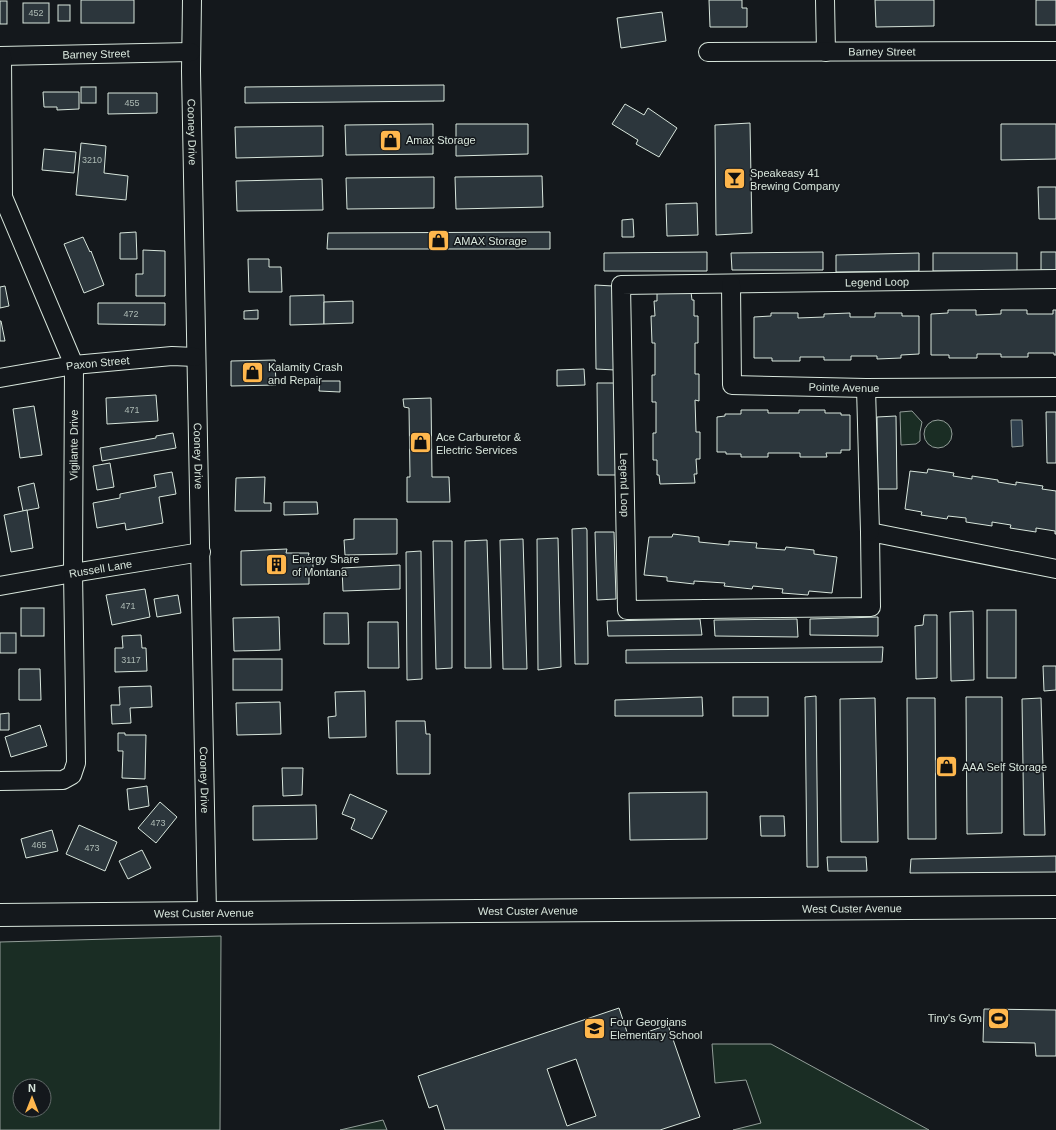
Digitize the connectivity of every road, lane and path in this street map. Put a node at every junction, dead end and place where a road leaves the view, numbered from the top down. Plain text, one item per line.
1 (192, 0) edge
2 (825, 0) edge
3 (192, 52) junction
4 (708, 52) dead end
5 (826, 52) junction
6 (1056, 52) edge
7 (1, 56) edge
8 (1, 197) edge
9 (1056, 279) edge
10 (731, 284) junction
11 (195, 357) junction
12 (74, 365) junction
13 (0, 378) edge
14 (1056, 387) edge
15 (866, 388) junction
16 (870, 532) junction
17 (201, 552) junction
18 (1056, 569) edge
19 (73, 572) junction
20 (0, 586) edge
21 (0, 781) edge
22 (1056, 906) edge
23 (207, 913) junction
24 (0, 915) edge

1 - 3 street, Cooney Drive
2 - 5 street
3 - 7 street, Barney Street
3 - 11 street, Cooney Drive
4 - 5 street, Barney Street
5 - 6 street, Barney Street
7 - 8 street, Vigilante Drive
8 - 12 street, Vigilante Drive
9 - 10 street, Legend Loop
10 - 15 street, Pointe Avenue
10 - 16 street, Legend Loop
11 - 12 street, Paxon Street
11 - 17 street, Cooney Drive
12 - 13 street, Paxon Street
12 - 19 street, Vigilante Drive
14 - 15 street, Pointe Avenue
15 - 16 street
16 - 18 street
17 - 19 street, Russell Lane
17 - 23 street, Cooney Drive
19 - 20 street, Russell Lane
19 - 21 street, Vigilante Drive
22 - 23 main road, West Custer Avenue
23 - 24 main road, West Custer Avenue

